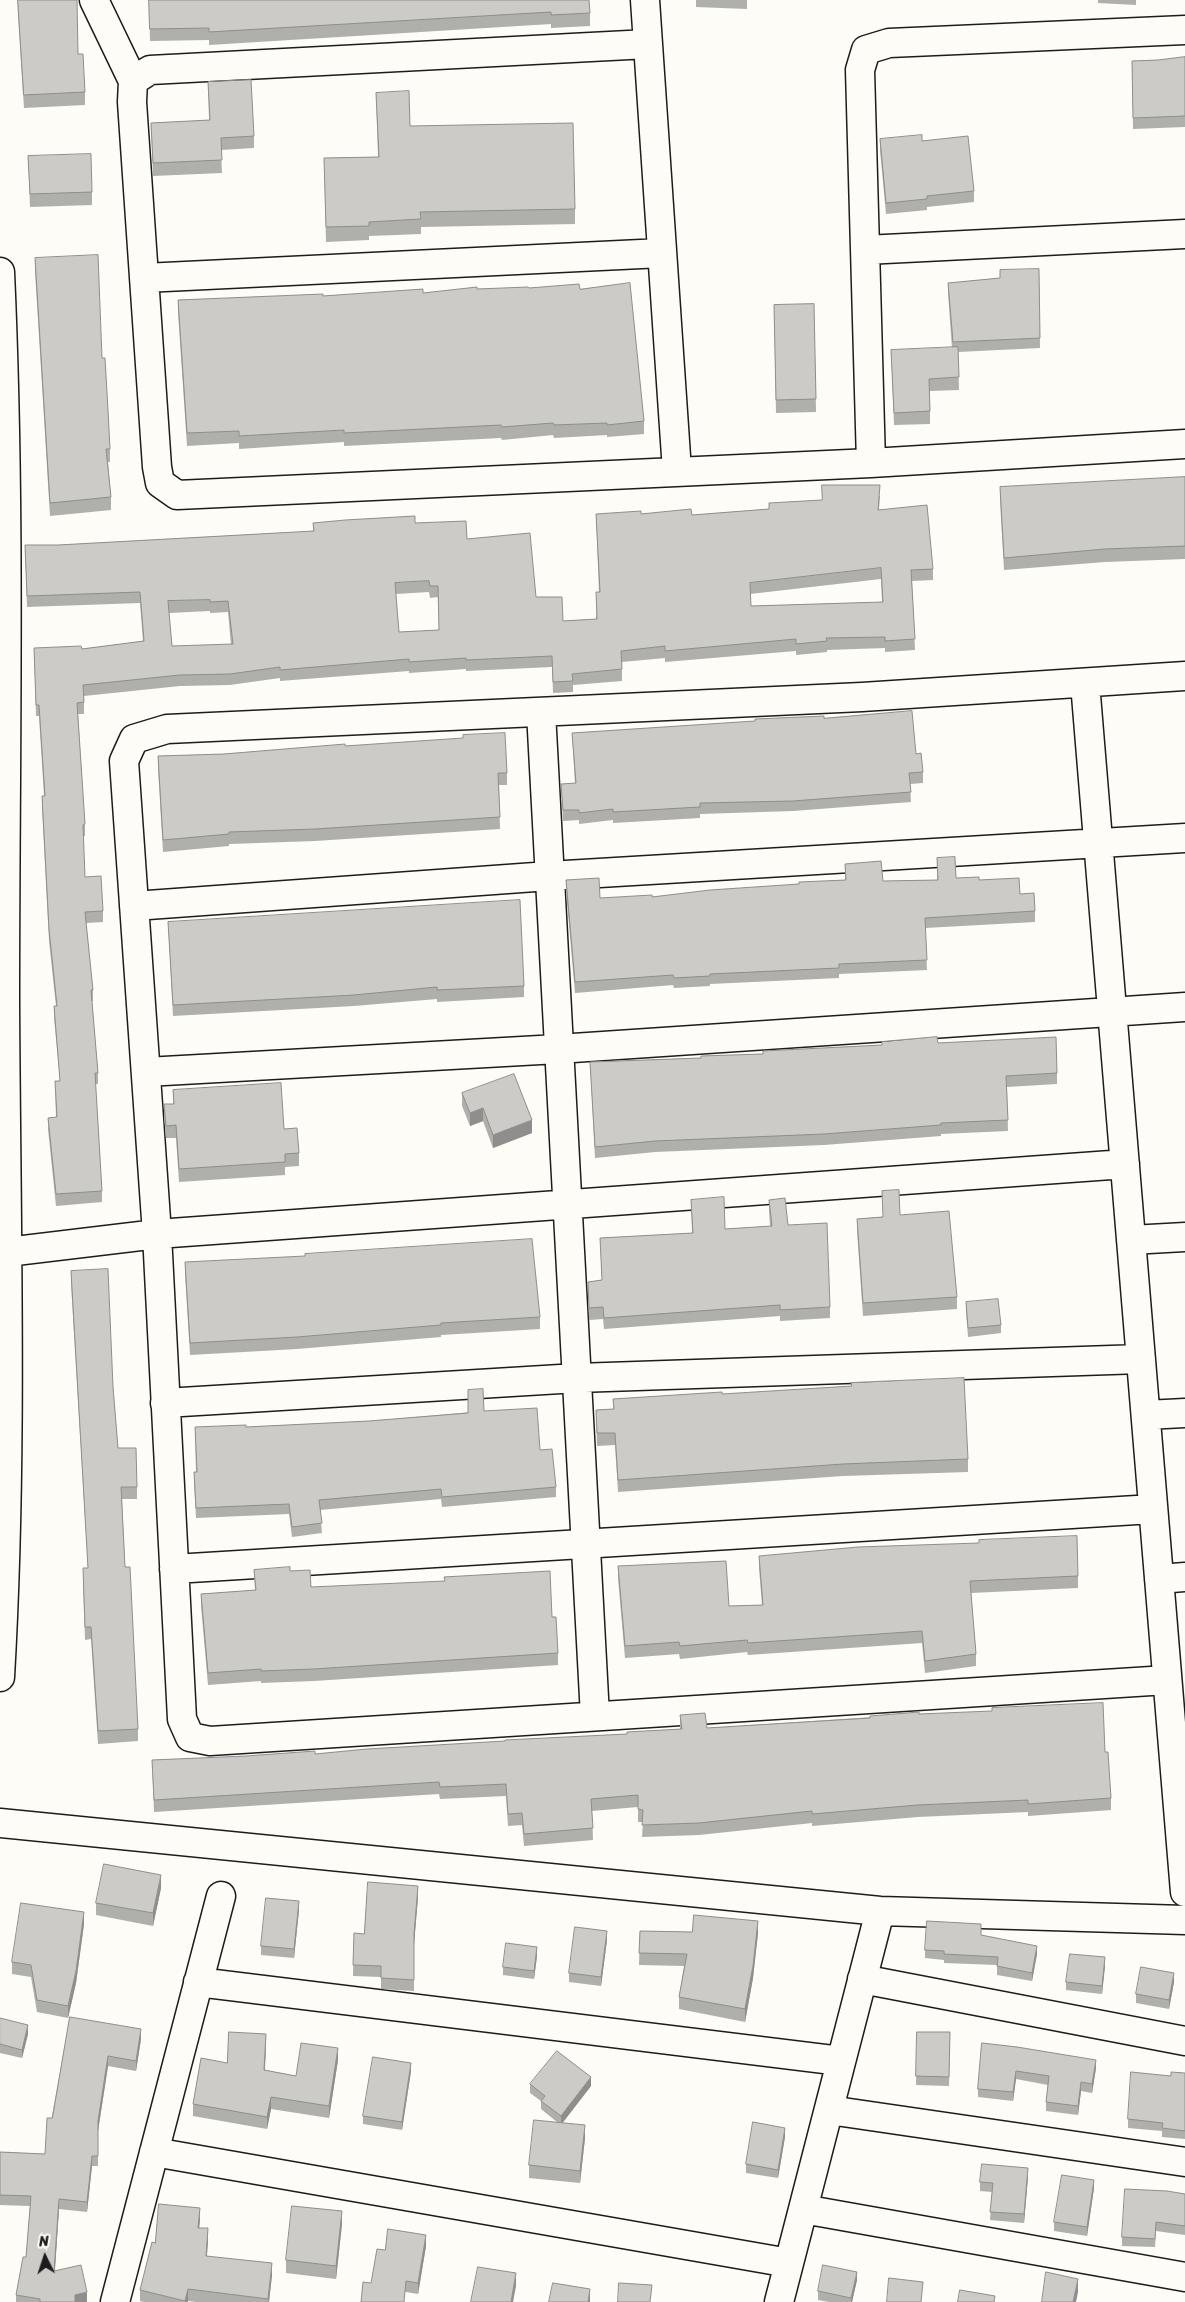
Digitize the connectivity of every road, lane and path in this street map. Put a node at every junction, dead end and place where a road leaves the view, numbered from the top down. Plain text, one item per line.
1 (94, 0) edge
2 (645, 0) edge
3 (1185, 30) edge
4 (648, 44) junction
5 (133, 81) junction
6 (1185, 234) edge
7 (865, 250) junction
8 (662, 253) junction
9 (0, 272) edge
10 (144, 278) junction
11 (1185, 444) edge
12 (871, 463) junction
13 (677, 471) junction
14 (1185, 676) edge
15 (1085, 683) junction
16 (540, 712) junction
17 (3, 756) edge
18 (1185, 838) edge
19 (1098, 843) junction
20 (549, 876) junction
21 (134, 906) junction
22 (3, 999) edge
23 (1185, 1006) edge
24 (1112, 1012) junction
25 (558, 1048) junction
26 (146, 1072) junction
27 (1125, 1164) junction
28 (567, 1204) junction
29 (157, 1234) junction
30 (1185, 1237) edge
31 (1131, 1240) junction
32 (5, 1264) edge
33 (1141, 1359) junction
34 (577, 1378) junction
35 (166, 1403) junction
36 (1185, 1413) edge
37 (1146, 1415) junction
38 (1153, 1509) junction
39 (586, 1544) junction
40 (174, 1569) junction
41 (1172, 1578) edge
42 (3, 1587) edge
43 (0, 1677) edge
44 (1167, 1680) junction
45 (595, 1716) junction
46 (0, 1823) edge
47 (1185, 1892) edge
48 (221, 1896) dead end
49 (880, 1911) junction
50 (1185, 1920) edge
51 (862, 1979) junction
52 (198, 1982) junction
53 (1185, 2041) edge
54 (841, 2061) junction
55 (829, 2110) junction
56 (154, 2152) junction
57 (1185, 2162) edge
58 (803, 2208) junction
59 (789, 2263) junction
60 (1185, 2277) edge
61 (115, 2302) edge
62 (779, 2302) edge

1 - 5 street
2 - 4 street
3 - 7 street
4 - 5 street
4 - 8 street
5 - 10 street
6 - 7 street
7 - 12 street
8 - 10 street
8 - 13 street
9 - 17 street
10 - 13 street
11 - 12 street
12 - 13 street
14 - 15 street
15 - 16 street
15 - 19 street
16 - 20 street
16 - 21 street
17 - 22 street
18 - 19 street
19 - 20 street
19 - 24 street
20 - 21 street
20 - 25 street
21 - 26 street
22 - 32 street
23 - 24 street
24 - 25 street
24 - 27 street
25 - 26 street
25 - 28 street
26 - 29 street
27 - 28 street
27 - 31 street
28 - 29 street
28 - 34 street
29 - 32 street
29 - 35 street
30 - 31 street
31 - 33 street
32 - 42 street
33 - 34 street
33 - 37 street
34 - 35 street
34 - 39 street
35 - 40 street
36 - 37 street
37 - 38 street
38 - 39 street
38 - 41 street
39 - 40 street
39 - 45 street
40 - 45 street
41 - 44 street
42 - 43 street
44 - 45 street
44 - 47 street
46 - 49 street
48 - 52 street
49 - 50 street
49 - 51 street
51 - 53 street
51 - 54 street
52 - 54 street
52 - 56 street
54 - 55 street
55 - 57 street
55 - 58 street
56 - 59 street
56 - 61 street
58 - 59 street
58 - 60 street
59 - 62 street

